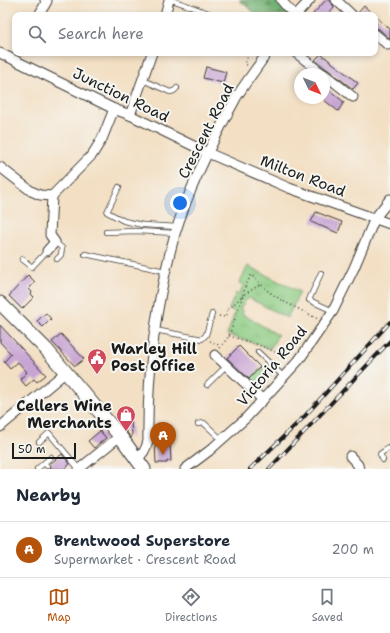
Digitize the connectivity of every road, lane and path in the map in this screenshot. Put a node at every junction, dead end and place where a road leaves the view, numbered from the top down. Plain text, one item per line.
1 (45, 0) edge
2 (170, 0) edge
3 (281, 0) edge
4 (310, 0) edge
5 (336, 0) edge
6 (42, 12) edge
7 (165, 12) edge
8 (205, 12) edge
9 (292, 12) edge
10 (298, 12) edge
11 (349, 12) edge
12 (378, 37) edge
13 (388, 45) dead end
14 (0, 53) edge
15 (12, 56) edge
16 (151, 56) edge
17 (265, 56) edge
18 (300, 56) edge
19 (19, 57) edge
20 (316, 68) edge
21 (330, 79) edge
22 (143, 80) junction
23 (177, 88) dead end
24 (353, 96) dead end
25 (114, 109) junction
26 (130, 115) junction
27 (208, 153) junction
28 (0, 167) edge
29 (118, 187) dead end
30 (52, 196) junction
31 (390, 199) edge
32 (375, 218) junction
33 (390, 224) edge
34 (177, 230) junction
35 (106, 232) dead end
36 (55, 242) junction
37 (47, 251) joint
38 (85, 254) dead end
39 (22, 259) dead end
40 (57, 260) dead end
41 (165, 271) junction
42 (321, 273) dead end
43 (261, 284) junction
44 (243, 295) junction
45 (0, 303) edge
46 (333, 312) junction
47 (212, 314) joint
48 (325, 322) junction
49 (155, 330) junction
50 (205, 338) junction
51 (221, 347) junction
52 (258, 352) dead end
53 (215, 355) joint
54 (226, 366) junction
55 (66, 372) junction
56 (284, 377) junction
57 (207, 385) dead end
58 (263, 400) junction
59 (198, 424) dead end
60 (0, 426) edge
61 (120, 436) junction
62 (222, 440) junction
63 (39, 442) dead end
64 (390, 447) edge
65 (350, 456) dead end
66 (51, 457) dead end
67 (383, 460) dead end
68 (141, 466) edge
69 (188, 467) edge
70 (37, 469) edge
71 (80, 469) edge
72 (359, 469) edge

1 - 6 street
2 - 7 street
2 - 8 lane
3 - 9 street
4 - 10 street
5 - 11 street
12 - 13 street
14 - 15 street, Junction Road
16 - 22 street
17 - 27 street, Crescent Road
18 - 20 street
19 - 25 street, Junction Road
21 - 24 street
22 - 23 lane
22 - 26 street
25 - 26 street, Junction Road
25 - 30 street
26 - 27 street, Junction Road
27 - 32 street, Milton Road
27 - 34 street, Crescent Road
28 - 30 street
29 - 34 lane
30 - 36 street
31 - 32 street, Victoria Road
32 - 33 street, Milton Road
32 - 46 street, Victoria Road
34 - 35 lane
34 - 41 street, Crescent Road
36 - 37 street
36 - 40 lane
37 - 39 lane
38 - 41 lane
41 - 49 street, Crescent Road
42 - 46 lane
43 - 44 path
43 - 44 path
43 - 48 path
44 - 47 path
44 - 51 path
45 - 55 main road
46 - 48 street, Victoria Road
47 - 50 lane
48 - 56 street, Victoria Road
49 - 50 lane
49 - 68 street, Crescent Road
50 - 51 path
51 - 53 path
52 - 56 lane
53 - 54 street
54 - 57 lane
54 - 58 street
55 - 60 street
55 - 61 main road
56 - 58 street, Victoria Road
58 - 62 street, Victoria Road
59 - 62 lane
61 - 68 main road
61 - 71 street
62 - 69 street, Victoria Road
63 - 71 lane
64 - 67 lane
65 - 72 street
66 - 70 lane

